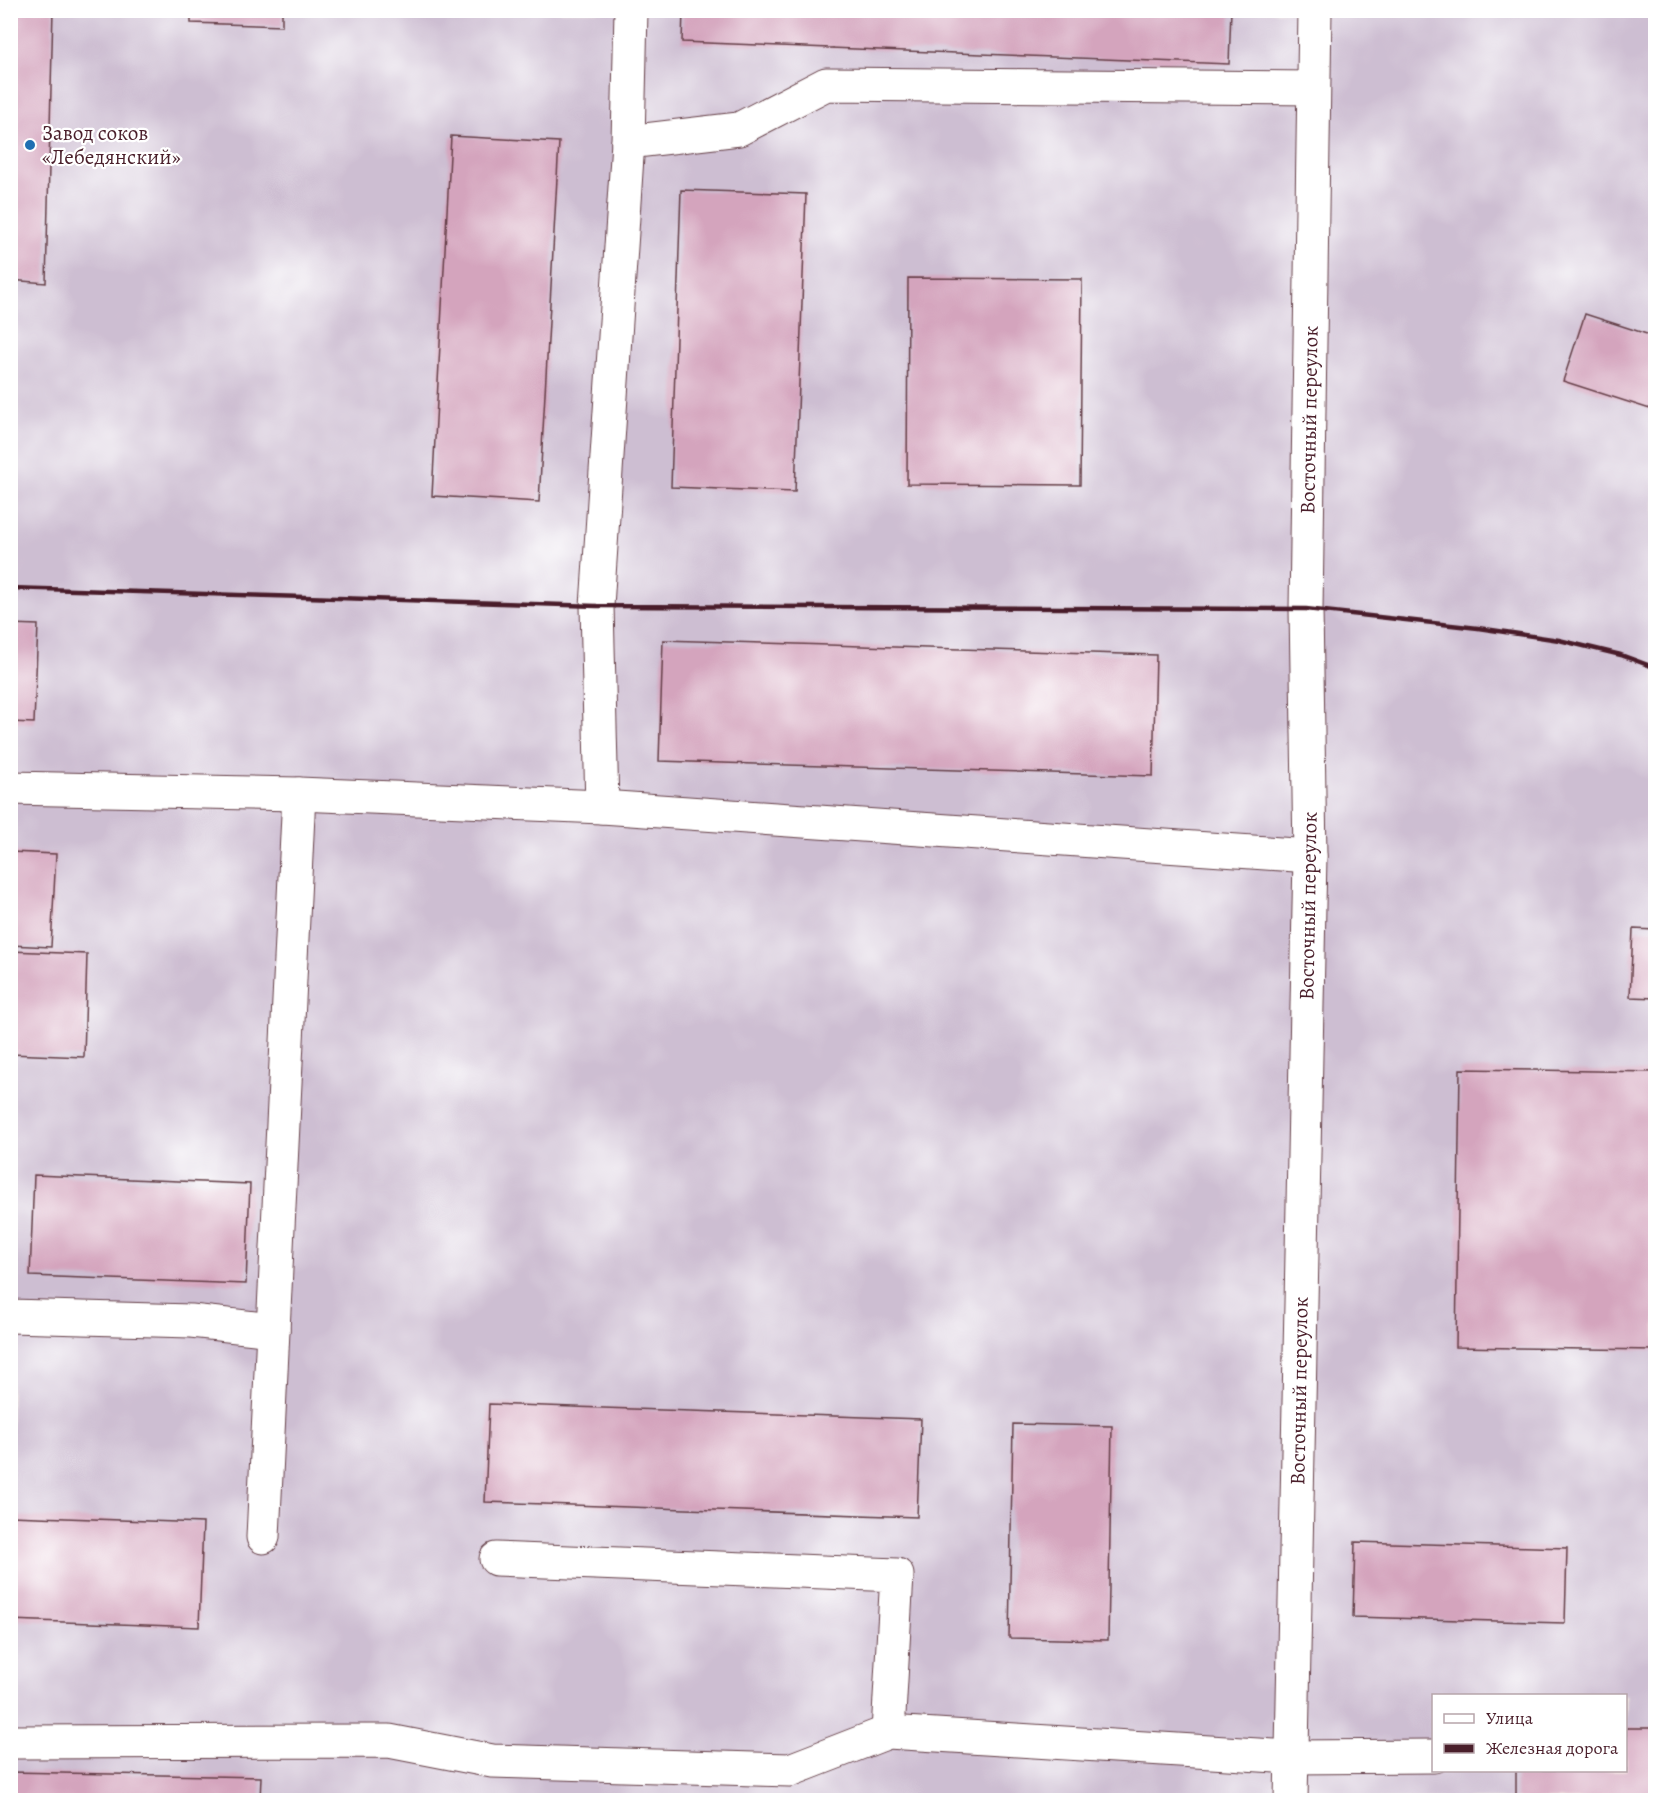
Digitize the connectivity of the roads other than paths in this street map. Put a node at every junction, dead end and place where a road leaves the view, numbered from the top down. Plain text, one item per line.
1 (630, 10) edge
2 (1315, 10) edge
3 (1313, 88) junction
4 (628, 142) junction
5 (10, 788) edge
6 (299, 794) junction
7 (602, 807) junction
8 (1310, 856) junction
9 (10, 1316) edge
10 (273, 1330) junction
11 (263, 1538) dead end
12 (496, 1559) dead end
13 (888, 1732) junction
14 (10, 1742) edge
15 (1432, 1756) edge
16 (1291, 1758) junction
17 (1291, 1800) edge

1 - 4 street
2 - 3 street, Восточный переулок
3 - 4 street
3 - 8 street, Восточный переулок
4 - 7 street
5 - 6 street
6 - 7 street
6 - 10 street
7 - 8 street
8 - 16 street, Восточный переулок
9 - 10 street
10 - 11 street
12 - 13 street
13 - 14 street
13 - 16 street
15 - 16 street
16 - 17 street, Восточный переулок

